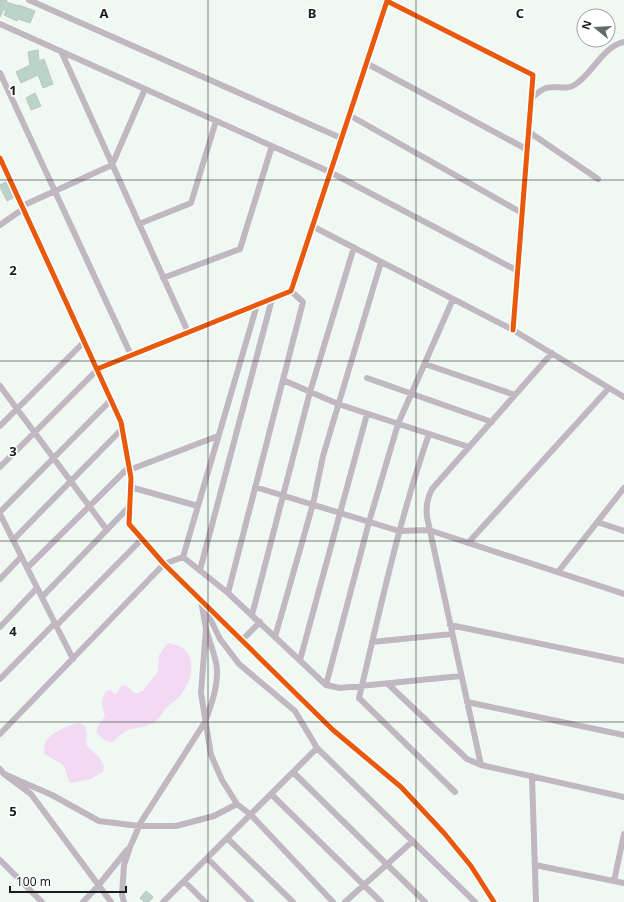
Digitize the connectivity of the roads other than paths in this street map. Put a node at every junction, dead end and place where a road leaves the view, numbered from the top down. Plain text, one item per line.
1 (28, 0) edge
2 (0, 24) edge
3 (624, 42) edge
4 (61, 51) junction
5 (366, 63) junction
6 (0, 73) edge
7 (145, 89) junction
8 (531, 99) junction
9 (349, 115) junction
10 (216, 121) junction
11 (529, 132) junction
12 (341, 138) junction
13 (272, 146) junction
14 (528, 150) junction
15 (0, 158) edge
16 (112, 165) junction
17 (330, 172) junction
18 (598, 179) dead end
19 (55, 191) junction
20 (23, 208) junction
21 (522, 213) junction
22 (139, 224) junction
23 (0, 225) edge
24 (312, 226) junction
25 (354, 248) junction
26 (381, 262) junction
27 (518, 271) junction
28 (163, 278) junction
29 (291, 291) junction
30 (272, 299) junction
31 (453, 299) junction
32 (257, 305) junction
33 (513, 330) junction
34 (188, 332) junction
35 (84, 342) junction
36 (552, 353) junction
37 (131, 355) junction
38 (425, 364) junction
39 (97, 370) junction
40 (367, 378) dead end
41 (283, 380) junction
42 (0, 386) edge
43 (609, 388) junction
44 (310, 392) junction
45 (412, 394) junction
46 (515, 395) junction
47 (624, 397) edge
48 (111, 400) junction
49 (338, 404) junction
50 (17, 409) junction
51 (367, 414) junction
52 (492, 422) junction
53 (398, 424) junction
54 (0, 426) edge
55 (122, 429) junction
56 (35, 433) junction
57 (429, 434) junction
58 (218, 436) junction
59 (469, 447) junction
60 (53, 458) junction
61 (0, 467) edge
62 (129, 468) junction
63 (70, 481) junction
64 (130, 487) junction
65 (256, 487) junction
66 (624, 488) edge
67 (284, 495) junction
68 (313, 504) junction
69 (89, 506) junction
70 (198, 506) junction
71 (129, 507) junction
72 (0, 513) edge
73 (341, 513) junction
74 (369, 522) junction
75 (598, 522) junction
76 (107, 530) junction
77 (429, 530) junction
78 (399, 531) junction
79 (624, 531) edge
80 (142, 539) junction
81 (13, 540) junction
82 (468, 543) junction
83 (22, 557) junction
84 (183, 557) junction
85 (164, 564) junction
86 (27, 568) junction
87 (200, 570) junction
88 (558, 572) junction
89 (0, 579) edge
90 (37, 588) junction
91 (228, 593) junction
92 (624, 594) edge
93 (42, 597) junction
94 (200, 600) junction
95 (252, 615) junction
96 (260, 622) junction
97 (56, 624) junction
98 (450, 625) junction
99 (0, 627) edge
100 (206, 629) junction
101 (452, 634) junction
102 (275, 637) junction
103 (242, 640) junction
104 (372, 642) junction
105 (73, 659) junction
106 (300, 660) junction
107 (624, 661) edge
108 (462, 676) junction
109 (0, 679) edge
110 (326, 684) junction
111 (388, 684) junction
112 (362, 686) junction
113 (467, 702) junction
114 (205, 722) junction
115 (0, 734) edge
116 (624, 735) edge
117 (317, 748) junction
118 (481, 765) junction
119 (2, 771) edge
120 (293, 772) junction
121 (532, 776) junction
122 (455, 792) dead end
123 (271, 794) junction
124 (624, 797) edge
125 (238, 804) junction
126 (251, 814) junction
127 (140, 826) junction
128 (624, 834) edge
129 (227, 838) junction
130 (413, 841) junction
131 (130, 847) junction
132 (207, 858) junction
133 (0, 860) edge
134 (387, 864) junction
135 (535, 865) junction
136 (184, 881) junction
137 (614, 881) junction
138 (624, 883) edge
139 (364, 885) junction
140 (98, 886) junction
141 (42, 902) edge
142 (82, 902) edge
143 (111, 902) edge
144 (124, 902) edge
145 (163, 902) edge
146 (205, 902) edge
147 (251, 902) edge
148 (294, 902) edge
149 (333, 902) edge
150 (345, 902) edge
151 (381, 902) edge
152 (425, 902) edge
153 (475, 902) edge
154 (494, 902) edge
155 (536, 902) edge

1 - 12 street
2 - 4 street
3 - 8 street
4 - 7 street
4 - 16 street
5 - 8 street
5 - 9 street
5 - 14 street
6 - 19 street
7 - 10 street
7 - 16 street
8 - 11 street
9 - 12 street
9 - 21 street
10 - 13 street
10 - 22 street
11 - 14 street
11 - 18 street
12 - 17 street
13 - 17 street
13 - 28 street
14 - 21 street
15 - 20 street
16 - 19 street
16 - 22 street
17 - 24 street
17 - 27 street
19 - 20 street
19 - 37 street
20 - 23 street
20 - 35 street
21 - 27 street
22 - 28 street
24 - 25 street
24 - 29 street
25 - 26 street
25 - 44 street
26 - 31 street
26 - 49 street
27 - 33 street
28 - 34 street
29 - 30 street
29 - 41 street
30 - 32 street
30 - 87 street
31 - 33 street
31 - 38 street
32 - 34 street
32 - 58 street
33 - 36 street
34 - 37 street
35 - 39 street
35 - 50 street
36 - 43 street
36 - 46 street
37 - 39 street
38 - 45 street
38 - 46 street
39 - 48 street
39 - 56 street
40 - 45 street
41 - 44 street
41 - 65 street
42 - 50 street
43 - 47 street
43 - 82 street
44 - 49 street
44 - 67 street
45 - 52 street
45 - 53 street
46 - 52 street
48 - 55 street
48 - 60 street
49 - 51 street
49 - 68 street
50 - 54 street
50 - 56 street
51 - 53 street
51 - 73 street
52 - 59 street
53 - 57 street
53 - 74 street
55 - 62 street
55 - 63 street
56 - 60 street
56 - 61 street
57 - 59 street
57 - 78 street
58 - 62 street
58 - 70 street
59 - 77 street
60 - 63 street
60 - 72 street
62 - 64 street
62 - 69 street
63 - 69 street
63 - 81 street
64 - 70 street
64 - 71 street
65 - 67 street
65 - 91 street
66 - 75 street
67 - 68 street
67 - 95 street
68 - 73 street
68 - 102 street
69 - 76 street
69 - 86 street
70 - 84 street
71 - 76 street
71 - 80 street
72 - 81 street
73 - 74 street
73 - 106 street
74 - 78 street
74 - 110 street
75 - 79 street
75 - 88 street
76 - 93 street
77 - 78 street
77 - 82 street
77 - 98 street
78 - 104 street
80 - 85 street
80 - 97 street
81 - 83 street
82 - 88 street
83 - 86 street
83 - 89 street
84 - 85 street
84 - 87 street
85 - 94 street
85 - 105 street
86 - 90 street
87 - 91 street
88 - 92 street
90 - 93 street
90 - 99 street
91 - 95 street
93 - 97 street
94 - 100 street
94 - 103 street
94 - 117 street
95 - 96 street
96 - 102 street
96 - 103 street
97 - 105 street
97 - 109 street
98 - 101 street
98 - 107 street
100 - 114 street
100 - 114 street
101 - 104 street
101 - 108 street
102 - 106 street
103 - 154 street
104 - 112 street
105 - 115 street
106 - 110 street
108 - 111 street
108 - 113 street
110 - 112 street
111 - 112 street
111 - 118 street
112 - 122 street
113 - 116 street
113 - 118 street
114 - 125 street
114 - 127 street
117 - 120 street
117 - 130 street
118 - 121 street
119 - 127 street
119 - 140 street
120 - 123 street
120 - 134 street
121 - 124 street
121 - 135 street
123 - 126 street
123 - 139 street
125 - 126 street
125 - 127 street
126 - 129 street
126 - 149 street
127 - 131 street
128 - 137 street
129 - 132 street
129 - 148 street
130 - 134 street
130 - 153 street
131 - 140 street
131 - 144 street
132 - 136 street
132 - 147 street
133 - 141 street
134 - 139 street
134 - 152 street
135 - 137 street
135 - 155 street
136 - 145 street
136 - 146 street
137 - 138 street
139 - 150 street
139 - 151 street
140 - 142 street
140 - 143 street

